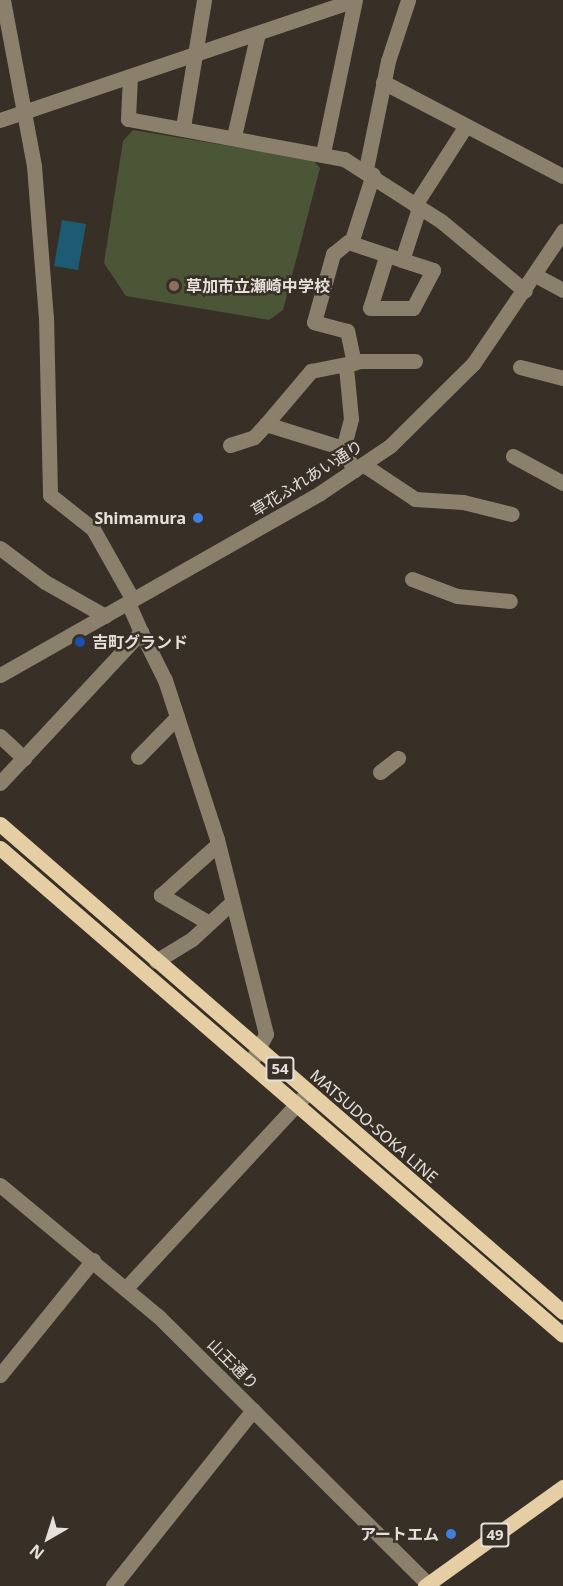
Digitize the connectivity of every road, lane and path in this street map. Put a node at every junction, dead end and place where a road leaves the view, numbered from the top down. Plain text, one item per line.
1 (3, 0) edge
2 (204, 0) edge
3 (354, 0) edge
4 (408, 0) edge
5 (258, 33) junction
6 (193, 54) junction
7 (129, 76) junction
8 (383, 82) junction
9 (26, 111) junction
10 (0, 120) edge
11 (183, 127) junction
12 (465, 127) junction
13 (234, 136) junction
14 (323, 153) junction
15 (369, 171) junction
16 (563, 176) edge
17 (417, 207) junction
18 (563, 231) edge
19 (351, 243) junction
20 (386, 256) junction
21 (402, 260) junction
22 (535, 275) junction
23 (563, 290) edge
24 (525, 291) junction
25 (415, 361) dead end
26 (350, 365) junction
27 (520, 367) dead end
28 (563, 378) edge
29 (266, 424) junction
30 (230, 445) dead end
31 (343, 448) junction
32 (513, 456) dead end
33 (359, 468) junction
34 (563, 483) edge
35 (512, 514) dead end
36 (0, 548) edge
37 (412, 579) dead end
38 (131, 601) junction
39 (510, 601) dead end
40 (105, 616) junction
41 (141, 632) junction
42 (0, 675) edge
43 (177, 717) junction
44 (0, 736) edge
45 (138, 757) dead end
46 (24, 758) junction
47 (398, 758) dead end
48 (380, 772) dead end
49 (0, 783) edge
50 (0, 824) edge
51 (218, 844) junction
52 (0, 848) edge
53 (230, 904) junction
54 (209, 923) junction
55 (156, 961) junction
56 (255, 1057) junction
57 (303, 1099) junction
58 (0, 1185) edge
59 (93, 1260) junction
60 (126, 1288) junction
61 (563, 1312) edge
62 (563, 1335) edge
63 (0, 1375) edge
64 (253, 1410) junction
65 (563, 1486) edge
66 (428, 1585) edge
67 (113, 1586) edge

1 - 9 street
2 - 6 street
3 - 5 street
3 - 14 street
4 - 8 street
5 - 6 street
5 - 13 street
6 - 7 street
6 - 11 street
7 - 9 street
7 - 11 street
8 - 12 street
8 - 15 street
9 - 10 street
9 - 38 street
11 - 13 street
12 - 16 street
12 - 17 street
13 - 14 street
14 - 15 street
15 - 17 street
15 - 19 street
17 - 21 street
17 - 24 street
18 - 22 street, 草花ふれあい通り
19 - 20 street
19 - 26 street
20 - 21 street
20 - 21 street
22 - 23 street
22 - 24 street, 草花ふれあい通り
24 - 33 street, 草花ふれあい通り
25 - 26 street
26 - 29 street
26 - 31 street
27 - 28 street
29 - 30 street
29 - 31 street
31 - 33 street
32 - 34 street
33 - 35 street
33 - 38 street, 草花ふれあい通り
36 - 40 street
37 - 39 street
38 - 40 street, 草花ふれあい通り
38 - 41 street
40 - 42 street, 草花ふれあい通り
41 - 43 street
41 - 46 street
43 - 45 street
43 - 51 street
44 - 46 street
46 - 49 street
47 - 48 street
50 - 55 main road, MATSUDO-SOKA LINE / 54
51 - 53 street
51 - 54 street
52 - 56 main road, MATSUDO-SOKA LINE / 54
53 - 54 street
53 - 56 street
54 - 55 street
55 - 56 main road, MATSUDO-SOKA LINE / 54
56 - 57 main road, MATSUDO-SOKA LINE / 54
57 - 60 street
57 - 61 main road, MATSUDO-SOKA LINE / 54
57 - 62 main road, MATSUDO-SOKA LINE / 54
58 - 59 street, 山王通り
59 - 60 street, 山王通り
59 - 63 street
60 - 64 street, 山王通り
64 - 66 street, 山王通り
64 - 67 street
65 - 66 main road, 49

